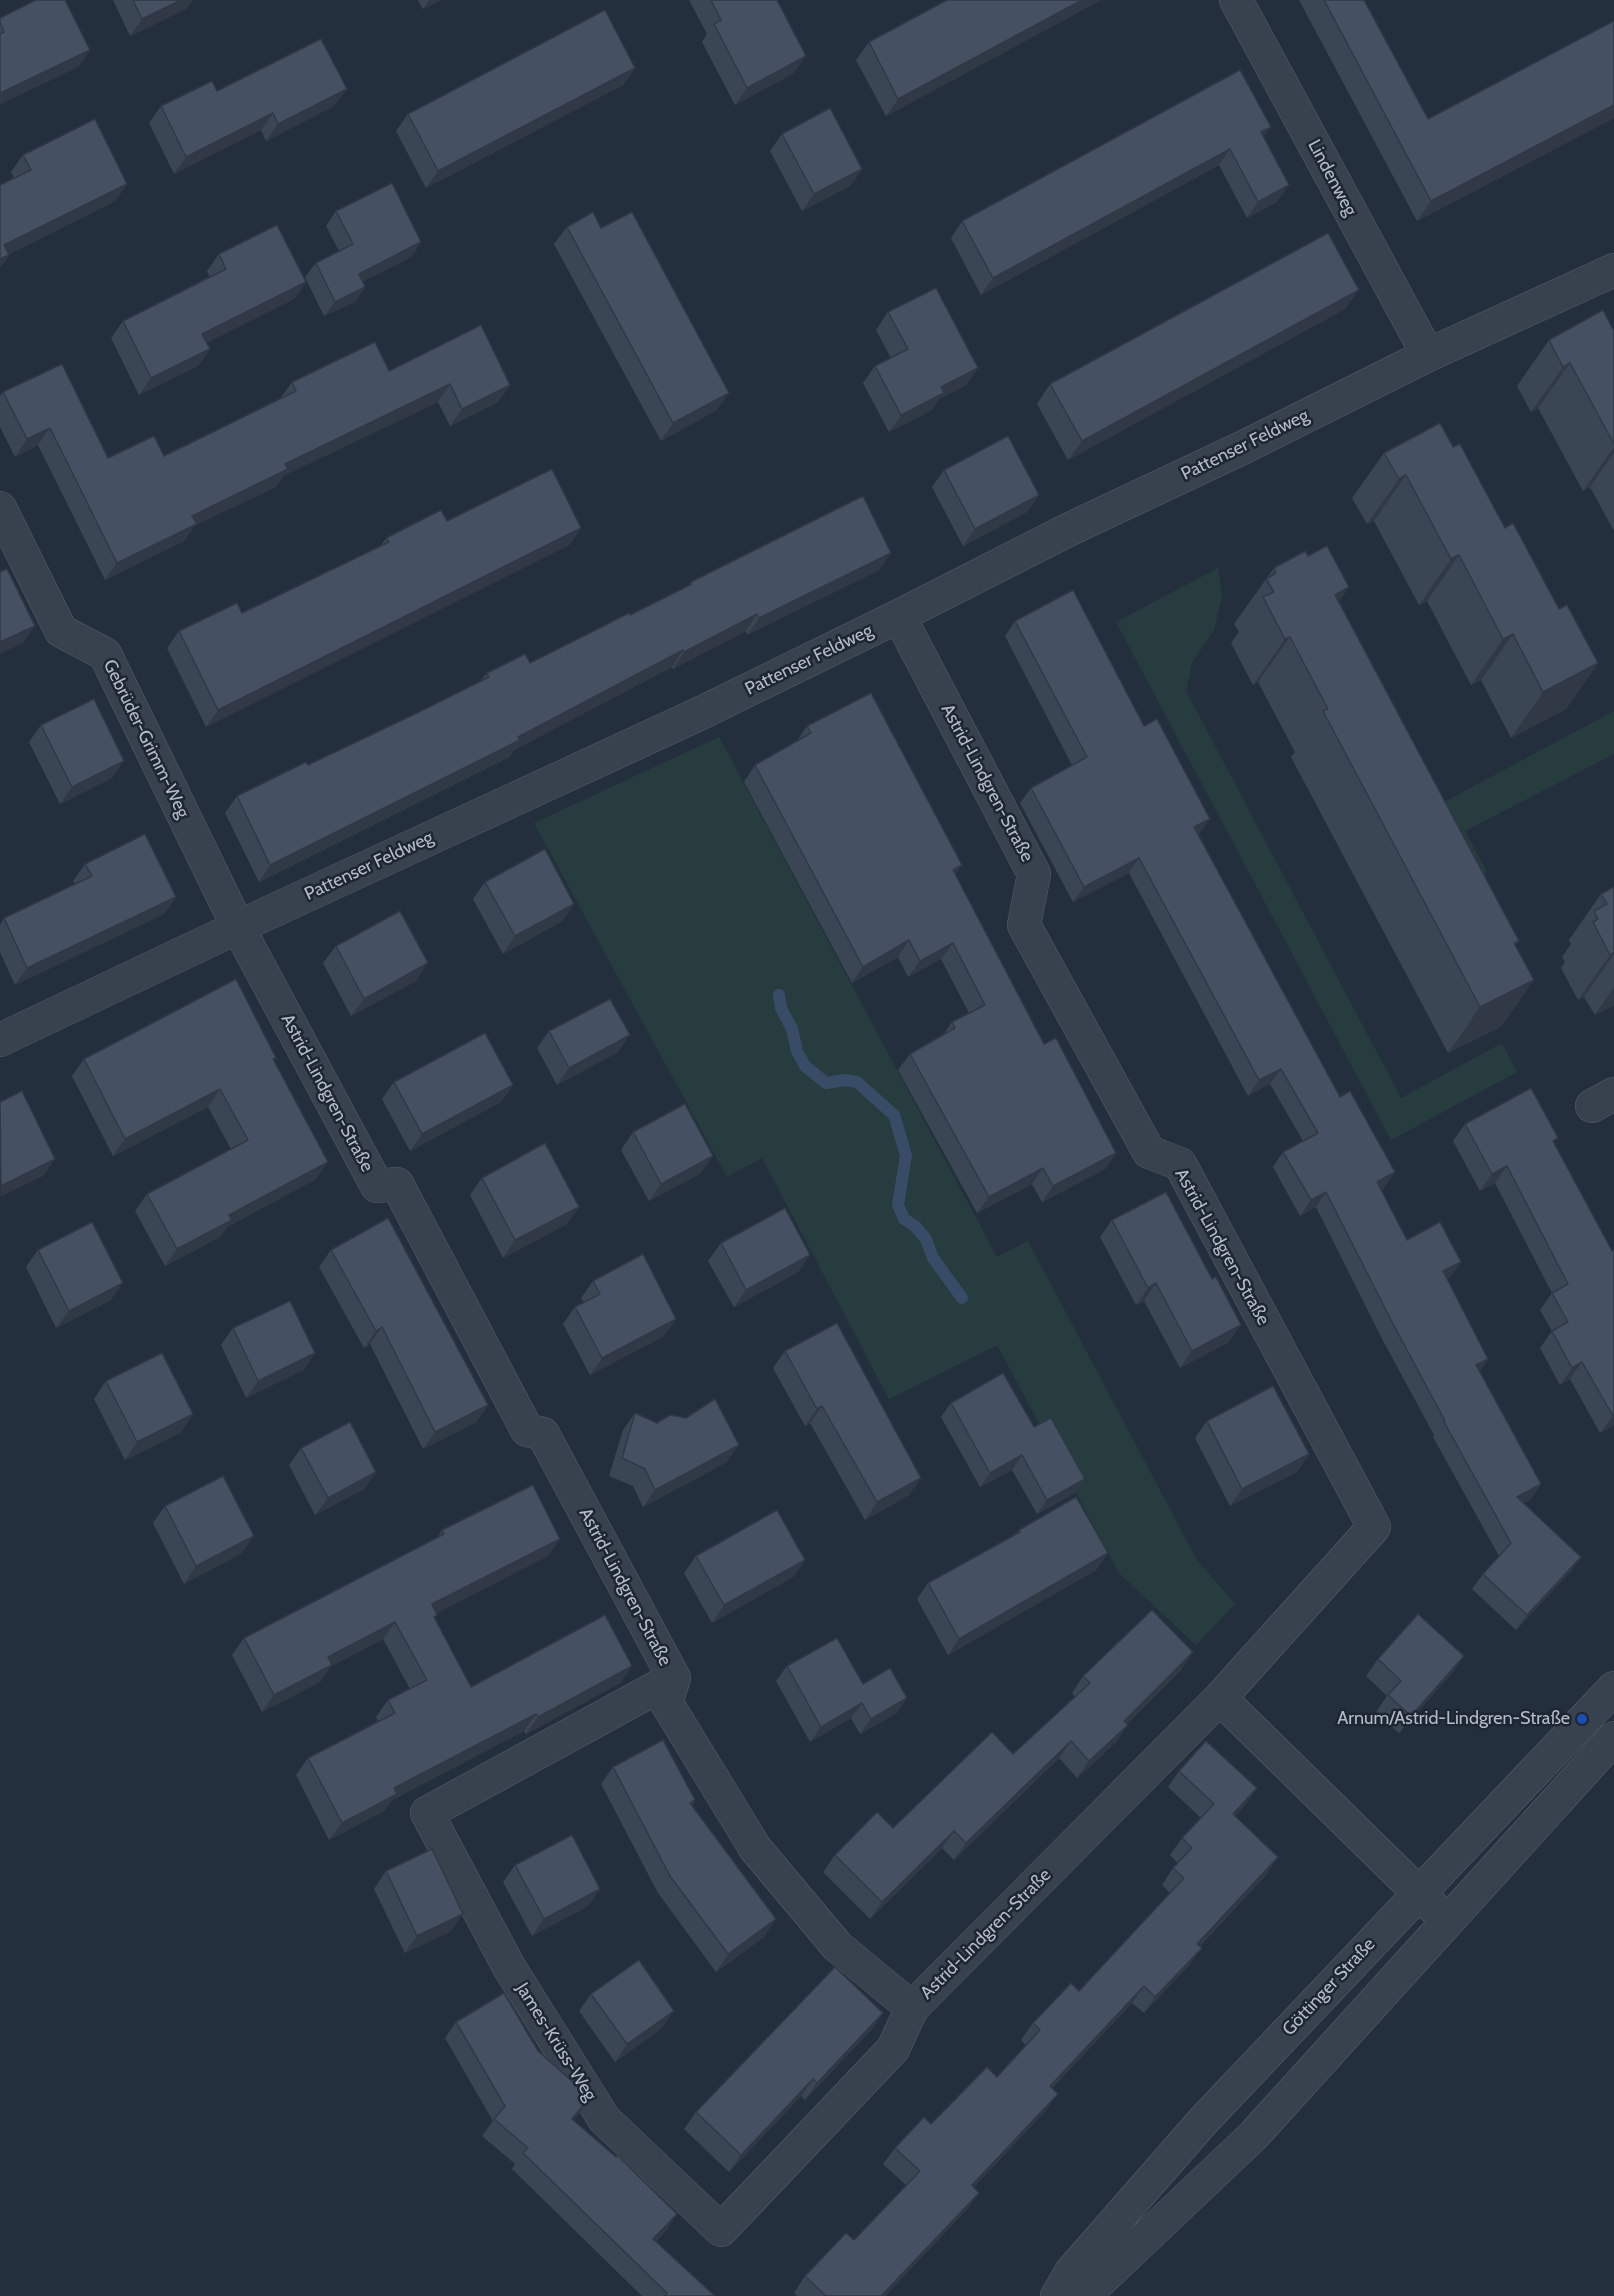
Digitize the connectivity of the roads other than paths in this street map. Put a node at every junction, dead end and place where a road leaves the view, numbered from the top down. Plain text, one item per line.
1 (1236, 0) edge
2 (1614, 270) edge
3 (1428, 355) junction
4 (0, 508) edge
5 (899, 616) junction
6 (238, 927) junction
7 (0, 1040) edge
8 (674, 1678) junction
9 (1614, 1688) edge
10 (1220, 1698) junction
11 (1614, 1738) edge
12 (1418, 1893) junction
13 (1447, 1921) junction
14 (912, 2008) junction
15 (1057, 2296) edge
16 (1084, 2296) edge

1 - 3 street, Lindenweg
2 - 3 street, Pattenser Feldweg
3 - 5 street, Pattenser Feldweg
4 - 6 street, Gebrüder-Grimm-Weg
5 - 6 street, Pattenser Feldweg
5 - 10 street, Astrid-Lindgren-Straße
6 - 7 street, Pattenser Feldweg
6 - 8 street, Astrid-Lindgren-Straße
8 - 14 street, Astrid-Lindgren-Straße
8 - 14 street, James-Krüss-Weg
9 - 12 street, Göttinger Straße
10 - 12 street
10 - 14 street, Astrid-Lindgren-Straße
11 - 13 street
12 - 13 street
12 - 15 street, Göttinger Straße
13 - 16 street

